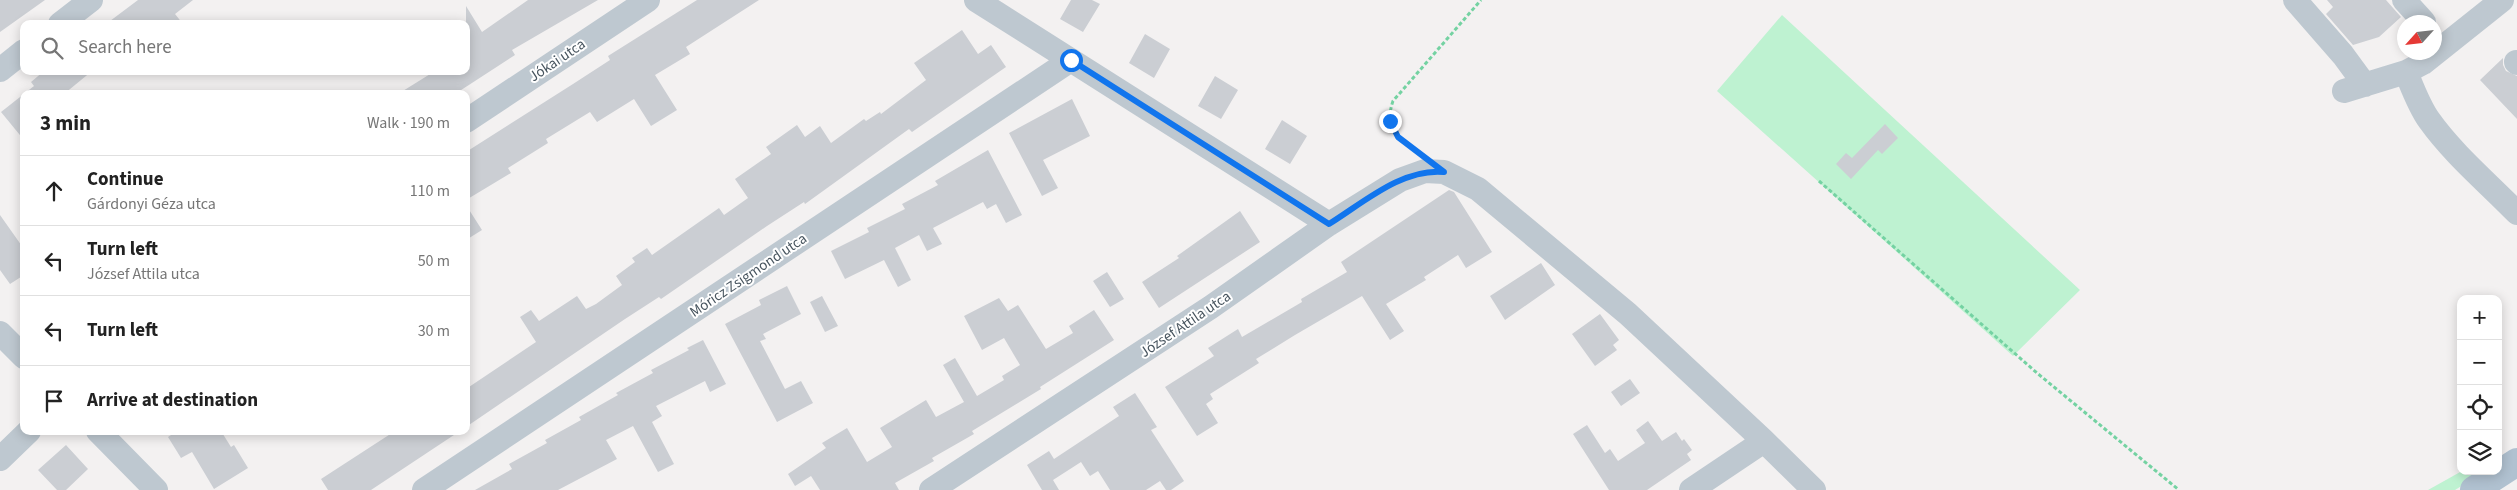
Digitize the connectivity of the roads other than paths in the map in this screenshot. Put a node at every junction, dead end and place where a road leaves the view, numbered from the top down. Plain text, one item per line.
1 (91, 0) edge
2 (648, 0) edge
3 (976, 0) edge
4 (2295, 0) edge
5 (2404, 0) edge
6 (2502, 0) edge
7 (2418, 15) edge
8 (65, 20) edge
9 (2442, 40) edge
10 (20, 54) edge
11 (1071, 60) junction
12 (2419, 60) edge
13 (0, 70) edge
14 (2406, 72) junction
15 (470, 118) edge
16 (2507, 190) edge
17 (2517, 213) edge
18 (1329, 224) junction
19 (0, 333) edge
20 (20, 353) edge
21 (25, 435) edge
22 (102, 435) edge
23 (1764, 441) junction
24 (0, 459) edge
25 (2517, 462) edge
26 (156, 490) edge
27 (424, 490) edge
28 (931, 490) edge
29 (1691, 490) edge
30 (1814, 490) edge
31 (2474, 490) edge

1 - 8 street
2 - 15 street, Jókai utca
3 - 11 street
4 - 14 street
5 - 7 street
6 - 9 street
10 - 13 street
11 - 18 street
11 - 27 street, Móricz Zsigmond utca
12 - 14 street
14 - 16 street
16 - 17 street
18 - 23 street, József Attila utca
18 - 28 street, József Attila utca
19 - 20 street
21 - 24 street
22 - 26 street
23 - 29 street
23 - 30 street
25 - 31 main road

